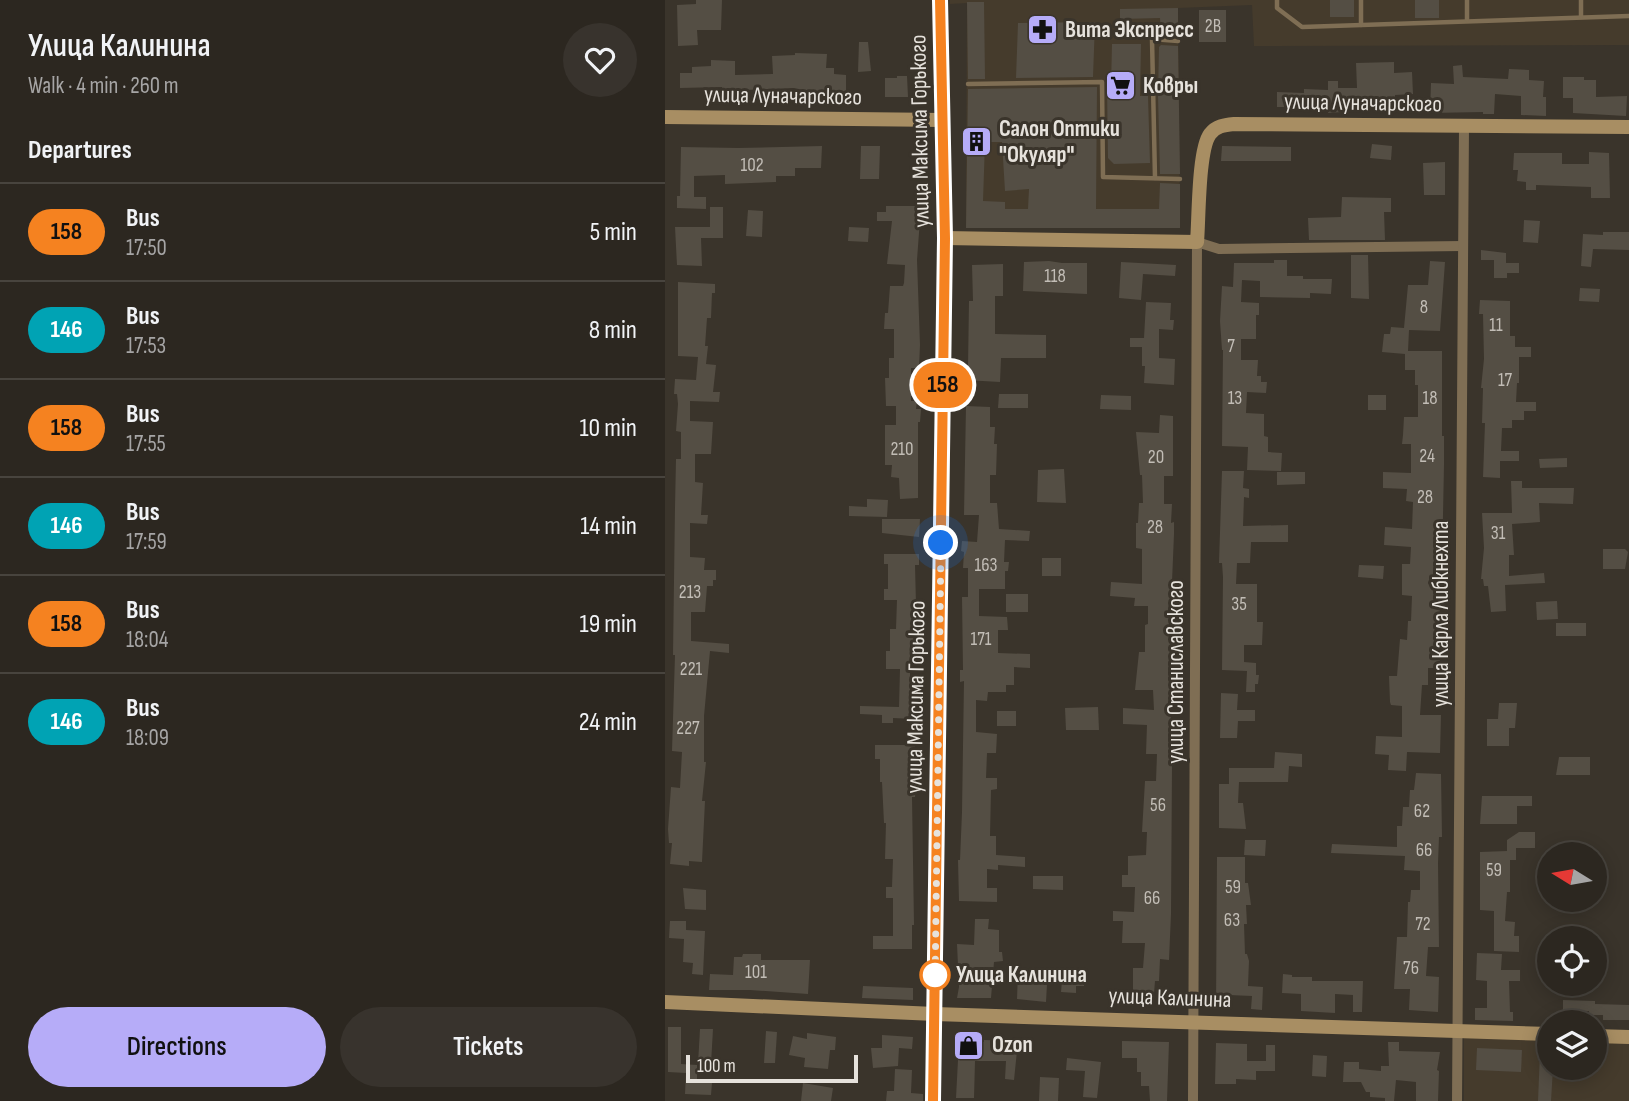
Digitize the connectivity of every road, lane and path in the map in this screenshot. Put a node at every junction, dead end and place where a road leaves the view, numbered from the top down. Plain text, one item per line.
1 (940, 0) edge
2 (1277, 0) edge
3 (1361, 0) edge
4 (1467, 0) edge
5 (1581, 0) edge
6 (1629, 16) edge
7 (1581, 17) junction
8 (1467, 20) junction
9 (1361, 25) junction
10 (1178, 41) dead end
11 (968, 84) dead end
12 (665, 117) edge
13 (943, 120) junction
14 (1464, 127) junction
15 (1629, 128) edge
16 (1155, 178) junction
17 (1180, 179) dead end
18 (945, 238) junction
19 (1197, 242) junction
20 (1463, 246) junction
21 (665, 1002) edge
22 (935, 1014) junction
23 (1193, 1021) junction
24 (1457, 1030) junction
25 (1537, 1033) edge
26 (1607, 1036) edge
27 (1629, 1037) edge
28 (933, 1101) edge
29 (1193, 1101) edge
30 (1457, 1101) edge

1 - 13 street, улица Максима Горького
2 - 9 lane
3 - 9 lane
4 - 8 lane
5 - 7 lane
6 - 7 lane
7 - 8 lane
8 - 9 lane
10 - 16 lane
11 - 16 lane
12 - 13 street, улица Луначарского
13 - 18 street, улица Максима Горького
14 - 15 street, улица Луначарского
14 - 19 street, улица Луначарского
14 - 20 street, улица Карла Либкнехта
16 - 17 lane
18 - 19 street
18 - 22 street, улица Максима Горького
19 - 20 street
19 - 23 street, улица Станиславского
20 - 24 street, улица Карла Либкнехта
21 - 22 street, улица Калинина
22 - 23 street, улица Калинина
22 - 28 street, улица Максима Горького
23 - 24 street, улица Калинина
23 - 29 street, улица Станиславского
24 - 25 street, улица Калинина
24 - 30 street, улица Карла Либкнехта
26 - 27 street

